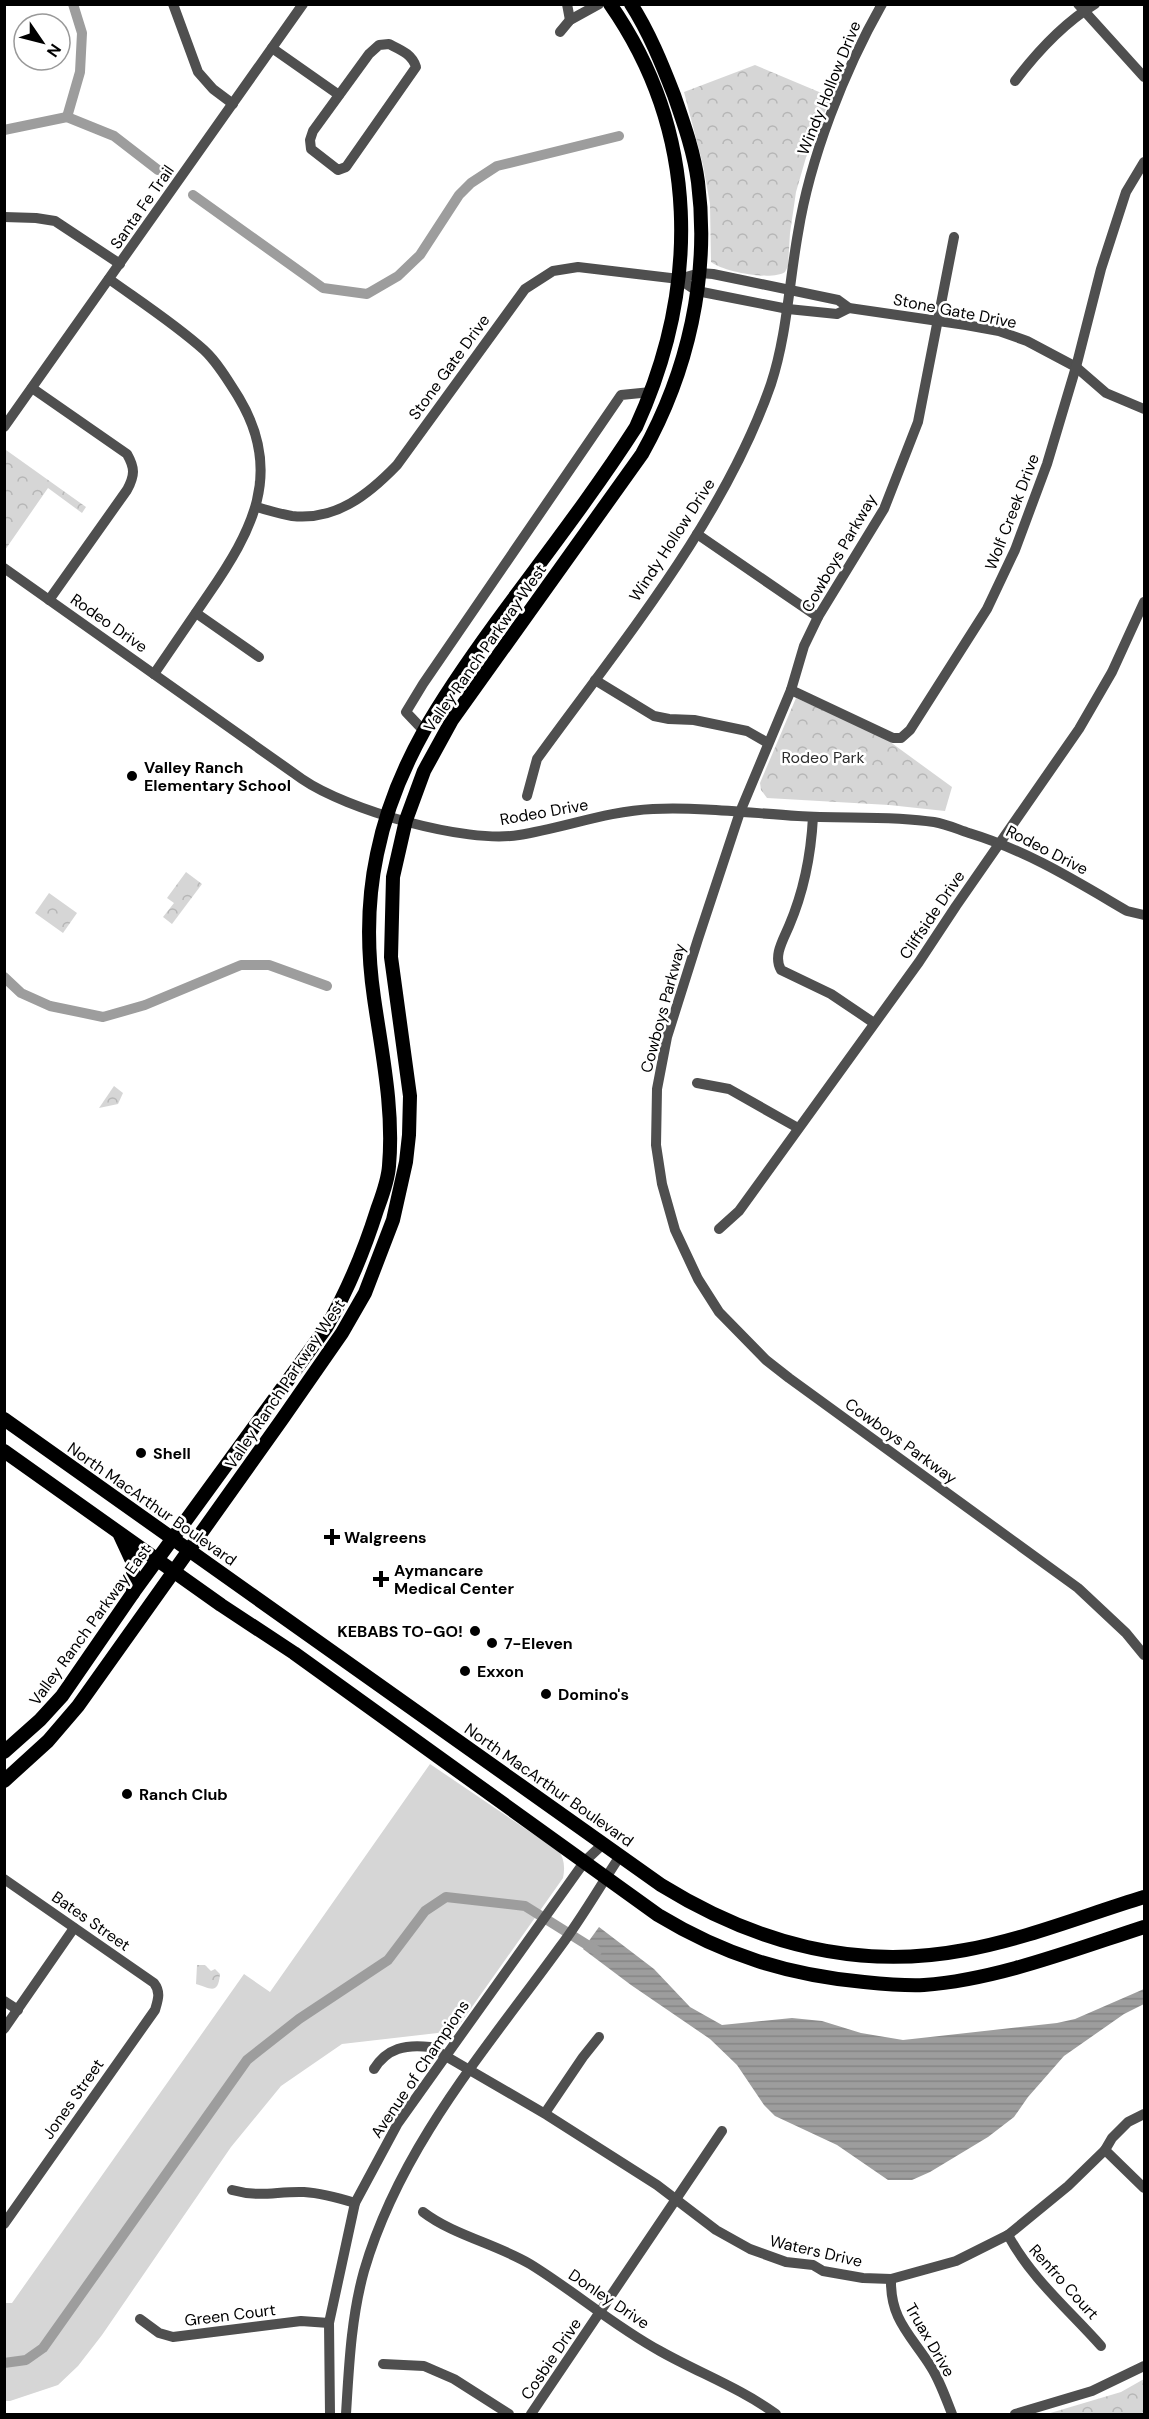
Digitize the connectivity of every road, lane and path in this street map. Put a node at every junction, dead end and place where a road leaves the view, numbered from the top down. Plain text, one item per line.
1 (173, 4) edge
2 (303, 4) edge
3 (567, 4) edge
4 (599, 4) edge
5 (610, 4) edge
6 (631, 4) edge
7 (882, 4) edge
8 (1095, 4) edge
9 (1080, 8) edge
10 (570, 20) junction
11 (560, 32) dead end
12 (272, 48) junction
13 (1144, 77) edge
14 (1016, 81) dead end
15 (339, 95) junction
16 (233, 104) junction
17 (1144, 162) edge
18 (4, 217) edge
19 (954, 237) dead end
20 (120, 264) junction
21 (700, 273) junction
22 (110, 279) junction
23 (679, 279) junction
24 (792, 289) junction
25 (697, 291) junction
26 (849, 308) junction
27 (788, 309) junction
28 (937, 321) junction
29 (1076, 367) junction
30 (32, 388) junction
31 (651, 392) junction
32 (1144, 409) edge
33 (4, 427) edge
34 (614, 459) junction
35 (629, 471) junction
36 (256, 507) junction
37 (697, 534) junction
38 (4, 568) edge
39 (49, 600) junction
40 (1144, 602) edge
41 (196, 613) junction
42 (818, 617) junction
43 (496, 622) junction
44 (513, 635) junction
45 (259, 657) dead end
46 (154, 674) junction
47 (594, 680) junction
48 (791, 690) junction
49 (424, 731) junction
50 (768, 743) junction
51 (527, 796) dead end
52 (740, 812) junction
53 (388, 814) junction
54 (813, 817) junction
55 (406, 820) junction
56 (999, 842) junction
57 (1144, 915) edge
58 (874, 1023) junction
59 (697, 1083) dead end
60 (798, 1128) junction
61 (388, 1173) junction
62 (403, 1175) junction
63 (384, 1189) junction
64 (400, 1190) junction
65 (719, 1229) dead end
66 (308, 1352) junction
67 (321, 1363) junction
68 (4, 1419) edge
69 (4, 1451) edge
70 (119, 1533) junction
71 (173, 1539) junction
72 (189, 1550) junction
73 (157, 1560) junction
74 (174, 1571) junction
75 (133, 1593) junction
76 (1144, 1655) edge
77 (385, 1689) junction
78 (371, 1709) junction
79 (47, 1713) junction
80 (62, 1727) junction
81 (4, 1752) edge
82 (4, 1781) edge
83 (603, 1844) junction
84 (620, 1856) junction
85 (585, 1861) junction
86 (607, 1877) junction
87 (4, 1879) edge
88 (1144, 1897) edge
89 (1144, 1927) edge
90 (74, 1928) junction
91 (158, 1989) joint
92 (4, 2001) edge
93 (18, 2010) junction
94 (4, 2029) edge
95 (599, 2037) dead end
96 (444, 2056) junction
97 (374, 2069) dead end
98 (469, 2070) junction
99 (545, 2113) junction
100 (1144, 2114) edge
101 (722, 2131) dead end
102 (1105, 2150) junction
103 (1144, 2188) edge
104 (232, 2190) dead end
105 (676, 2200) junction
106 (356, 2202) junction
107 (423, 2212) dead end
108 (4, 2224) edge
109 (1008, 2235) junction
110 (891, 2279) junction
111 (601, 2312) junction
112 (140, 2319) dead end
113 (329, 2323) junction
114 (1101, 2346) dead end
115 (383, 2364) dead end
116 (1144, 2366) edge
117 (330, 2415) edge
118 (346, 2415) edge
119 (509, 2415) edge
120 (531, 2415) edge
121 (776, 2415) edge
122 (952, 2415) edge
123 (1015, 2415) edge

1 - 16 street
2 - 12 street, Santa Fe Trail
3 - 10 street
4 - 10 street
5 - 23 main road, Valley Ranch Parkway West
6 - 21 main road, Valley Ranch Parkway West
7 - 24 street, Windy Hollow Drive
8 - 9 street
9 - 13 street
9 - 14 street
10 - 11 street
12 - 15 street
12 - 16 street, Santa Fe Trail
15 - 15 street
16 - 20 street, Santa Fe Trail
17 - 29 street, Wolf Creek Drive
18 - 20 street
19 - 28 street, Cowboys Parkway
20 - 22 street, Santa Fe Trail
21 - 23 street, Stone Gate Drive
21 - 24 street, Stone Gate Drive
21 - 25 main road, Valley Ranch Parkway West
22 - 30 street, Santa Fe Trail
22 - 36 street
23 - 25 street, Stone Gate Drive
23 - 31 main road, Valley Ranch Parkway West
23 - 36 street, Stone Gate Drive
24 - 26 street, Stone Gate Drive
24 - 27 street, Windy Hollow Drive
25 - 27 street, Stone Gate Drive
25 - 35 main road, Valley Ranch Parkway West
26 - 27 street, Stone Gate Drive
26 - 28 street, Stone Gate Drive
27 - 37 street, Windy Hollow Drive
28 - 29 street, Stone Gate Drive
28 - 42 street, Cowboys Parkway
29 - 32 street, Stone Gate Drive
29 - 48 street, Wolf Creek Drive
30 - 33 street, Santa Fe Trail
30 - 39 street
31 - 34 main road, Valley Ranch Parkway West
31 - 49 street
34 - 35 main road
34 - 43 main road, Valley Ranch Parkway West
35 - 44 main road, Valley Ranch Parkway West
36 - 41 street
37 - 42 street
37 - 47 street, Windy Hollow Drive
38 - 39 street, Rodeo Drive
39 - 46 street, Rodeo Drive
40 - 56 street, Cliffside Drive
41 - 45 street
41 - 46 street
42 - 48 street, Cowboys Parkway
43 - 44 main road
43 - 49 main road, Valley Ranch Parkway West
44 - 55 main road, Valley Ranch Parkway West
46 - 53 street, Rodeo Drive
47 - 50 street
47 - 51 street, Windy Hollow Drive
48 - 50 street, Cowboys Parkway
49 - 53 main road, Valley Ranch Parkway West
50 - 52 street, Cowboys Parkway
52 - 54 street, Rodeo Drive
52 - 55 street, Rodeo Drive
52 - 76 street, Cowboys Parkway
53 - 55 street, Rodeo Drive
53 - 61 main road, Valley Ranch Parkway West
54 - 56 street, Rodeo Drive
54 - 58 street
55 - 62 main road, Valley Ranch Parkway West
56 - 57 street, Rodeo Drive
56 - 58 street, Cliffside Drive
58 - 60 street, Cliffside Drive
59 - 60 street
60 - 65 street, Cliffside Drive
61 - 62 main road
61 - 63 main road, Valley Ranch Parkway West
62 - 64 main road, Valley Ranch Parkway West
63 - 64 main road
63 - 66 main road, Valley Ranch Parkway West
64 - 67 main road, Valley Ranch Parkway West
66 - 67 main road
66 - 71 main road, Valley Ranch Parkway West
67 - 72 main road, Valley Ranch Parkway West
68 - 71 main road, North MacArthur Boulevard
69 - 70 main road
70 - 73 main road
70 - 75 main road
71 - 72 main road, North MacArthur Boulevard
71 - 73 main road, Valley Ranch Parkway East
72 - 74 main road, Valley Ranch Parkway West
72 - 77 main road, North MacArthur Boulevard
73 - 74 main road
73 - 75 main road, Valley Ranch Parkway East
74 - 78 main road
74 - 80 main road
75 - 79 main road, Valley Ranch Parkway East
77 - 78 main road
77 - 83 main road, North MacArthur Boulevard
78 - 85 main road
79 - 80 main road
79 - 81 main road, Valley Ranch Parkway East
80 - 82 main road
83 - 84 main road, North MacArthur Boulevard
83 - 85 street, Avenue of Champions
84 - 86 street
84 - 88 main road, North MacArthur Boulevard
85 - 86 main road
85 - 96 street, Avenue of Champions
86 - 89 main road
86 - 98 street
87 - 90 street, Bates Street
90 - 91 street, Bates Street
90 - 93 street
91 - 108 street, Jones Street
92 - 93 street
93 - 94 street
95 - 99 street
96 - 97 street, Waters Drive
96 - 98 street, Waters Drive
96 - 106 street, Avenue of Champions
98 - 99 street, Waters Drive
98 - 118 street
99 - 105 street, Waters Drive
100 - 102 street, Waters Drive
101 - 105 street, Cosbie Drive
102 - 103 street
102 - 109 street, Waters Drive
104 - 106 street
105 - 110 street, Waters Drive
105 - 111 street, Cosbie Drive
106 - 113 street, Avenue of Champions
107 - 111 street, Donley Drive
109 - 110 street, Waters Drive
109 - 114 street, Renfro Court
110 - 122 street, Truax Drive
111 - 120 street, Cosbie Drive
111 - 121 street, Donley Drive
112 - 113 street, Green Court
113 - 117 street, Avenue of Champions
115 - 119 street
116 - 123 street

